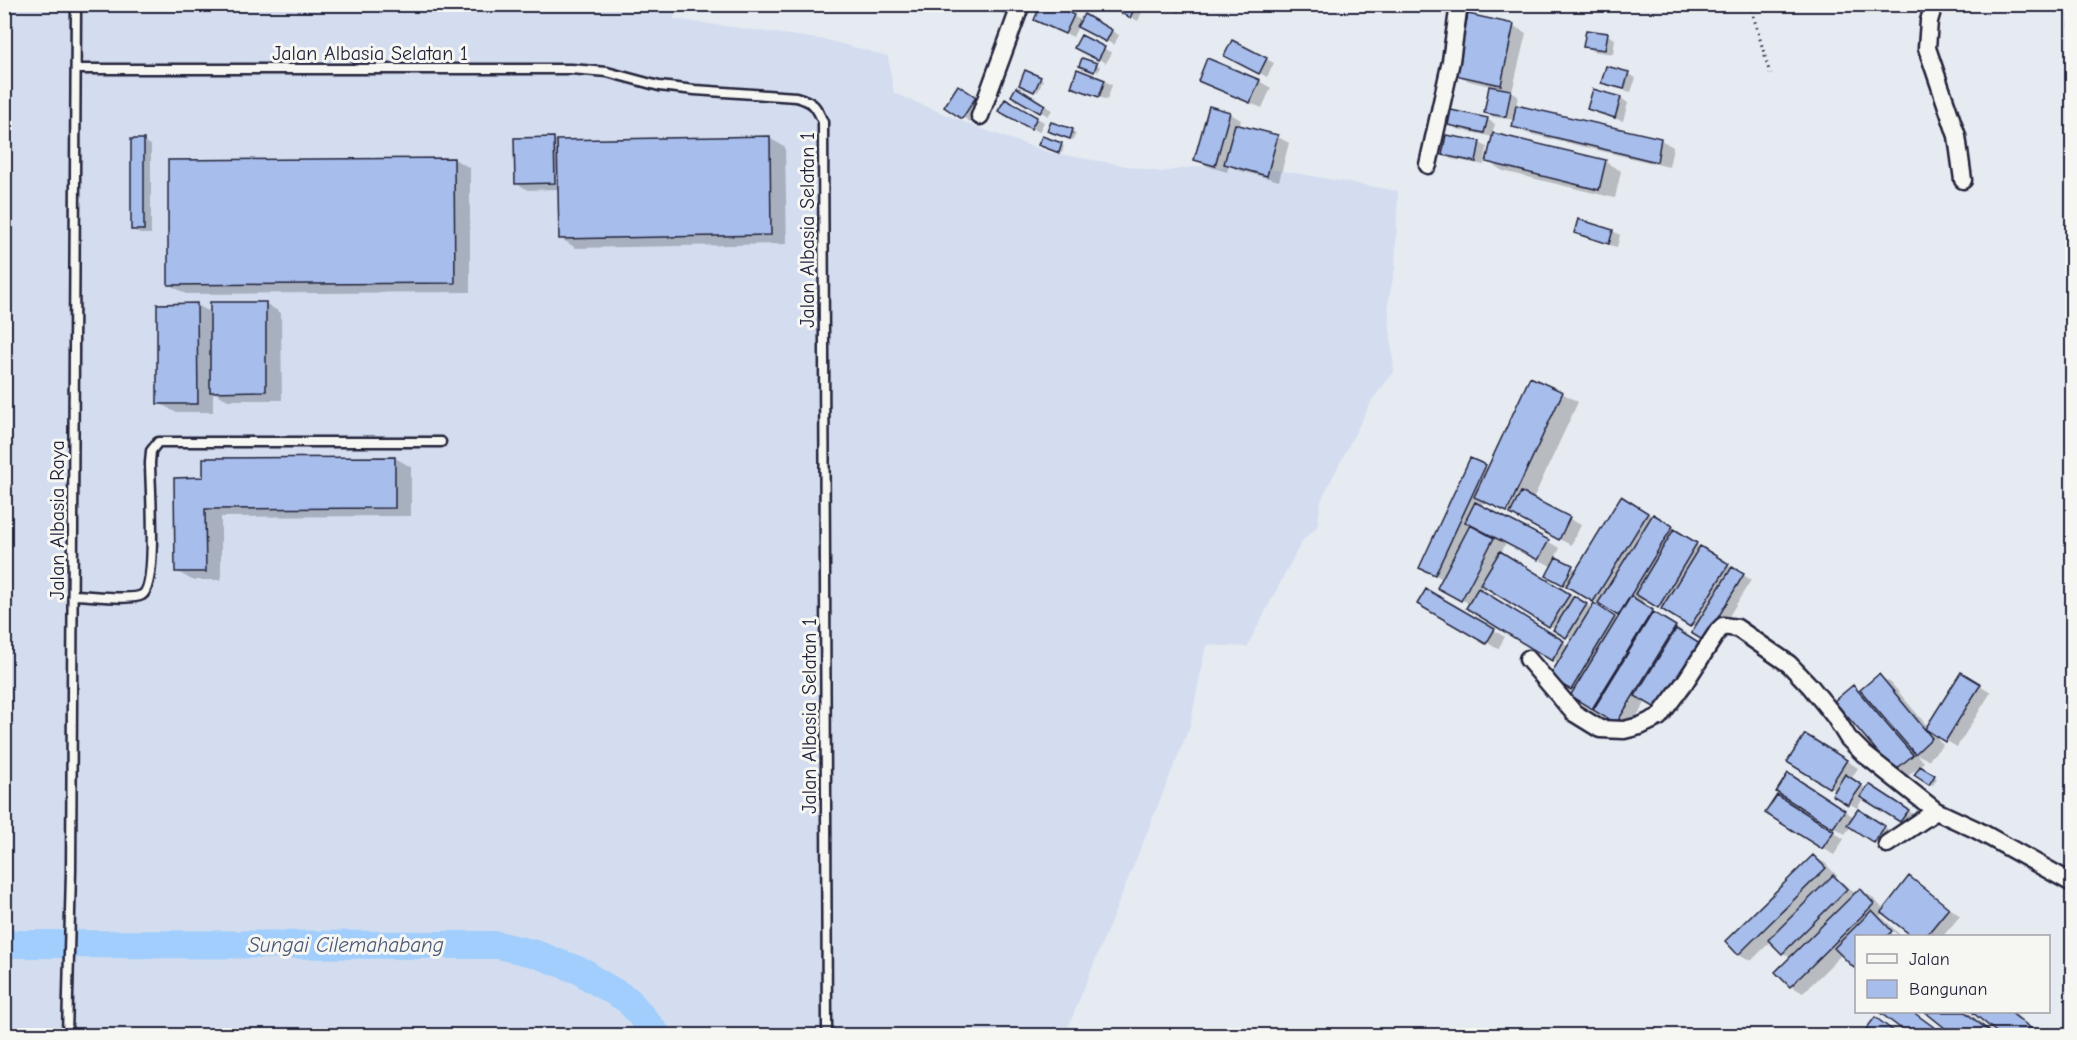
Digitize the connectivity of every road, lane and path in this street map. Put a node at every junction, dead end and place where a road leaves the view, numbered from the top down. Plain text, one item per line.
1 (76, 4) edge
2 (1021, 4) edge
3 (1459, 4) edge
4 (1750, 4) edge
5 (1934, 4) edge
6 (77, 69) junction
7 (1770, 74) dead end
8 (981, 116) dead end
9 (1428, 165) dead end
10 (1963, 180) dead end
11 (441, 442) dead end
12 (73, 595) junction
13 (1528, 659) dead end
14 (1936, 811) junction
15 (1887, 844) dead end
16 (2073, 883) edge
17 (827, 1028) dead end
18 (67, 1035) edge

1 - 6 lane, Jalan Albasia Raya
2 - 8 street
3 - 9 street
4 - 7 path
5 - 10 street
6 - 12 lane, Jalan Albasia Raya
6 - 17 lane, Jalan Albasia Selatan 1
11 - 12 lane
12 - 18 lane, Jalan Albasia Raya
13 - 14 street
14 - 15 street
14 - 16 street

